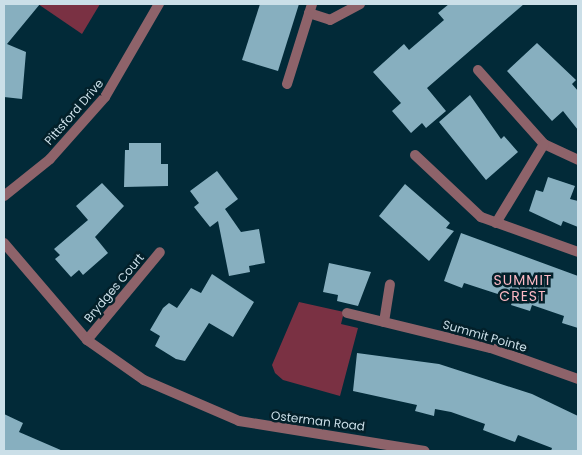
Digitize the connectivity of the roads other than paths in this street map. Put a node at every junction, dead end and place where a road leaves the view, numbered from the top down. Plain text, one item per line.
1 (159, 4) edge
2 (359, 4) edge
3 (310, 8) edge
4 (478, 70) dead end
5 (287, 84) dead end
6 (544, 144) junction
7 (414, 155) dead end
8 (578, 160) edge
9 (4, 196) edge
10 (496, 223) junction
11 (4, 243) edge
12 (160, 252) dead end
13 (578, 252) edge
14 (390, 284) dead end
15 (347, 313) dead end
16 (384, 322) junction
17 (87, 340) junction
18 (578, 380) edge
19 (425, 451) edge

1 - 9 street, Pittsford Drive
2 - 3 street
3 - 5 street
4 - 6 street
6 - 8 street
6 - 10 street
7 - 10 street
10 - 13 street
11 - 17 street, Osterman Road
12 - 17 street, Brydges Court
14 - 16 street
15 - 16 street, Summit Pointe
16 - 18 street, Summit Pointe
17 - 19 street, Osterman Road

